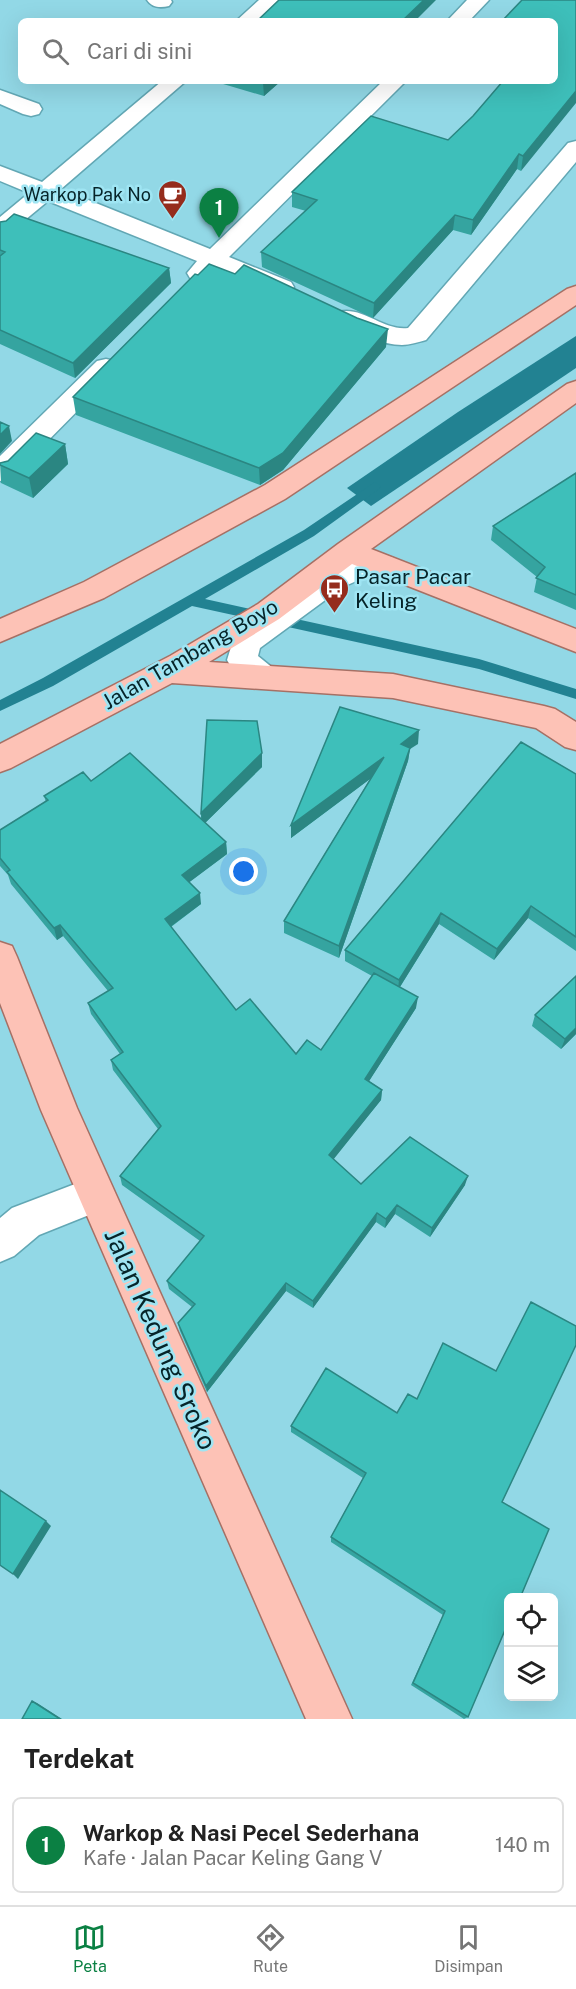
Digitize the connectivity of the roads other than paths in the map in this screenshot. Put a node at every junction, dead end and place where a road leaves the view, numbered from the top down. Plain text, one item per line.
1 (271, 0) edge
2 (479, 0) edge
3 (250, 18) edge
4 (460, 18) edge
5 (171, 84) edge
6 (392, 84) edge
7 (0, 96) edge
8 (31, 109) dead end
9 (576, 148) edge
10 (0, 173) edge
11 (46, 190) junction
12 (0, 229) edge
13 (214, 258) junction
14 (181, 291) edge
15 (576, 294) edge
16 (124, 349) edge
17 (576, 390) edge
18 (0, 472) edge
19 (336, 567) junction
20 (256, 628) junction
21 (0, 631) edge
22 (576, 641) edge
23 (165, 671) junction
24 (263, 677) junction
25 (576, 738) edge
26 (0, 759) edge
27 (0, 957) edge
28 (96, 1194) junction
29 (0, 1243) edge
30 (329, 1719) edge

1 - 3 street
2 - 4 street
5 - 11 street
6 - 13 street
7 - 8 street
9 - 13 street
10 - 11 street
11 - 12 street
11 - 13 street
13 - 14 street
15 - 21 main road
16 - 18 street
17 - 19 main road
19 - 20 street
19 - 22 main road
20 - 23 main road, Jalan Tambang Boyo
20 - 24 street
23 - 24 main road
23 - 26 main road, Jalan Tambang Boyo
24 - 25 main road
27 - 28 main road, Jalan Kedung Sroko
28 - 29 street
28 - 30 main road, Jalan Kedung Sroko

